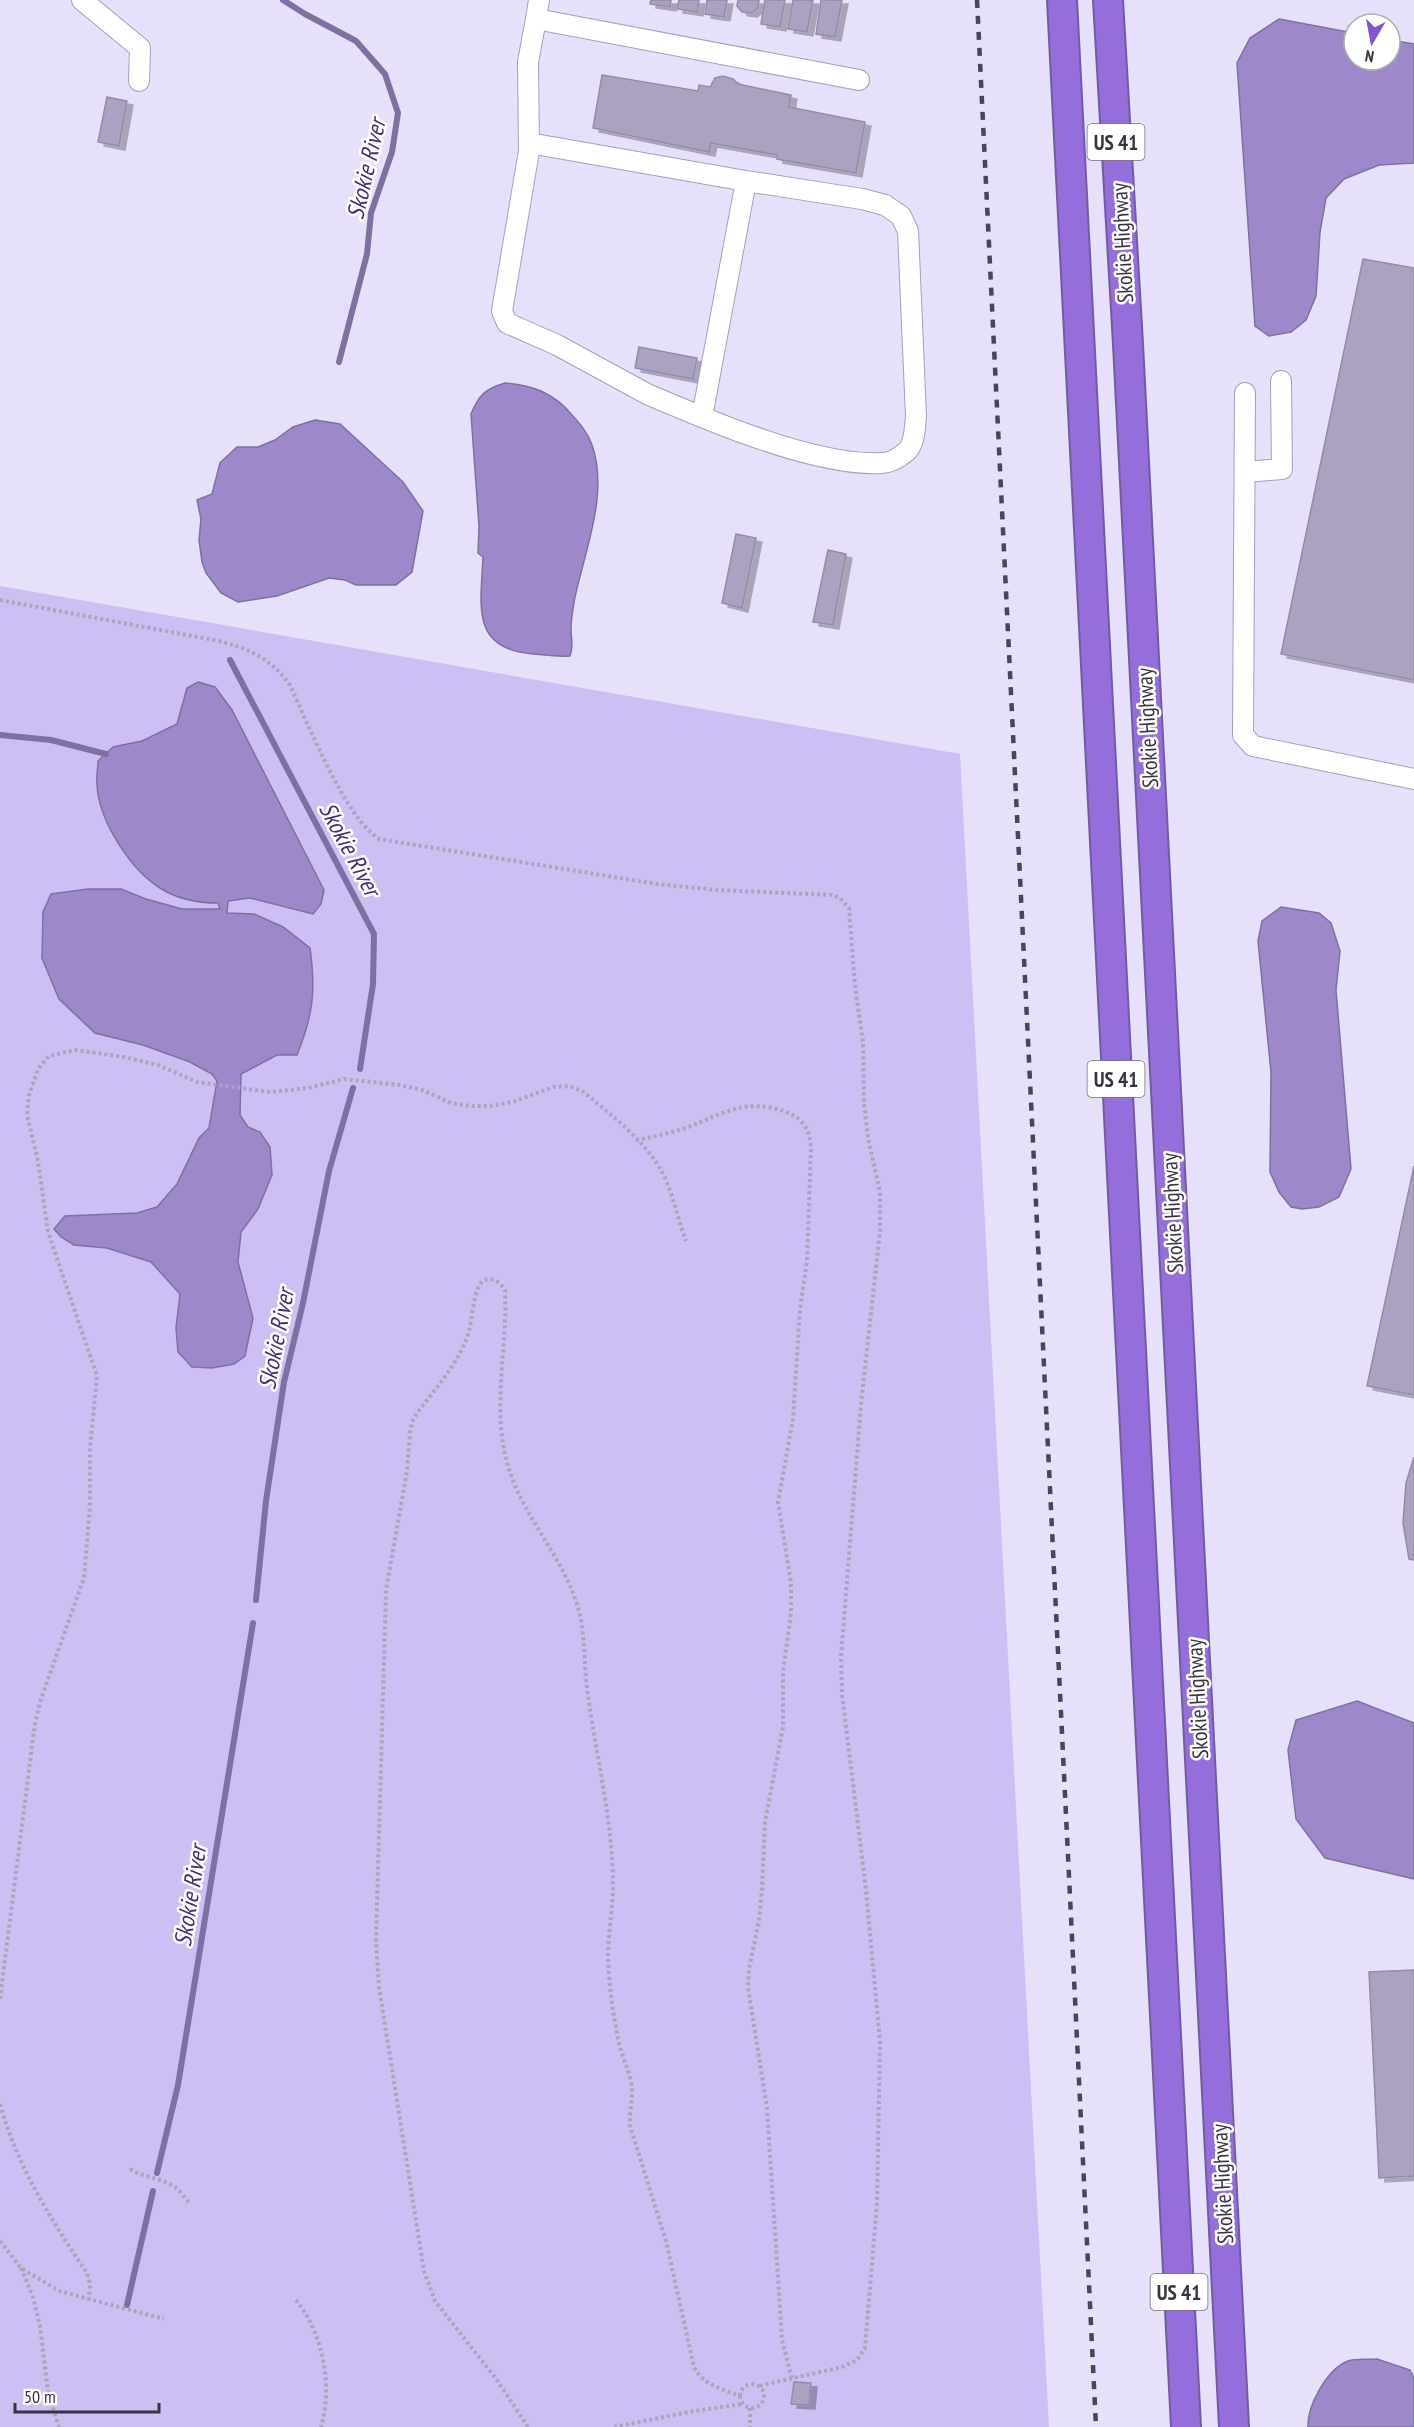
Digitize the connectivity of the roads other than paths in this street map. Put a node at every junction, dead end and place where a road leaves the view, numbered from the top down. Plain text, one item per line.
1 (82, 0) edge
2 (1062, 0) edge
3 (1108, 0) edge
4 (537, 10) edge
5 (859, 80) dead end
6 (139, 81) dead end
7 (529, 143) junction
8 (746, 181) junction
9 (1281, 381) dead end
10 (1245, 393) dead end
11 (702, 417) junction
12 (1246, 472) junction
13 (1414, 779) edge
14 (1186, 2427) edge
15 (1234, 2427) edge

1 - 6 lane
2 - 14 highway, US 41
3 - 15 highway, Skokie Highway / US 41
4 - 5 lane
4 - 7 lane
7 - 8 lane
7 - 11 lane
8 - 11 lane
8 - 11 lane
9 - 12 lane
10 - 12 lane
12 - 13 lane

